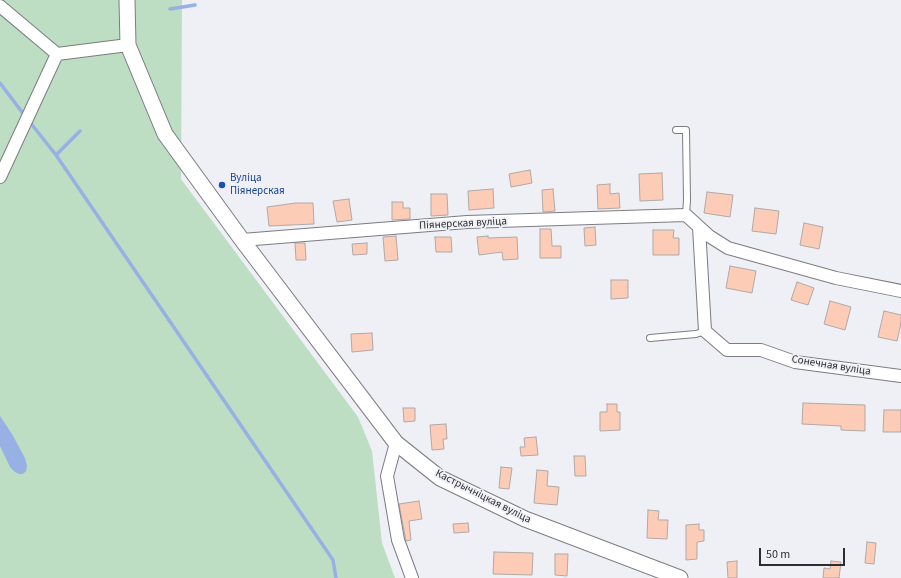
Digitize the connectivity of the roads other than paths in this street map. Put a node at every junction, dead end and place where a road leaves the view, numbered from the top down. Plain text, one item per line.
1 (128, 0) edge
2 (0, 6) edge
3 (128, 45) junction
4 (57, 54) junction
5 (676, 130) dead end
6 (0, 177) edge
7 (686, 215) junction
8 (698, 227) junction
9 (242, 240) junction
10 (901, 291) edge
11 (705, 331) junction
12 (650, 338) dead end
13 (901, 376) edge
14 (396, 443) junction
15 (412, 578) edge
16 (680, 578) edge

1 - 3 street
2 - 4 street
3 - 4 street
3 - 9 street, Кастрычніцкая вуліца
4 - 6 street
5 - 7 lane
7 - 8 street
7 - 9 street, Піянерская вуліца
8 - 10 street
8 - 11 street
9 - 14 street, Кастрычніцкая вуліца
11 - 12 lane
11 - 13 street, Сонечная вуліца
14 - 15 street
14 - 16 street, Кастрычніцкая вуліца

